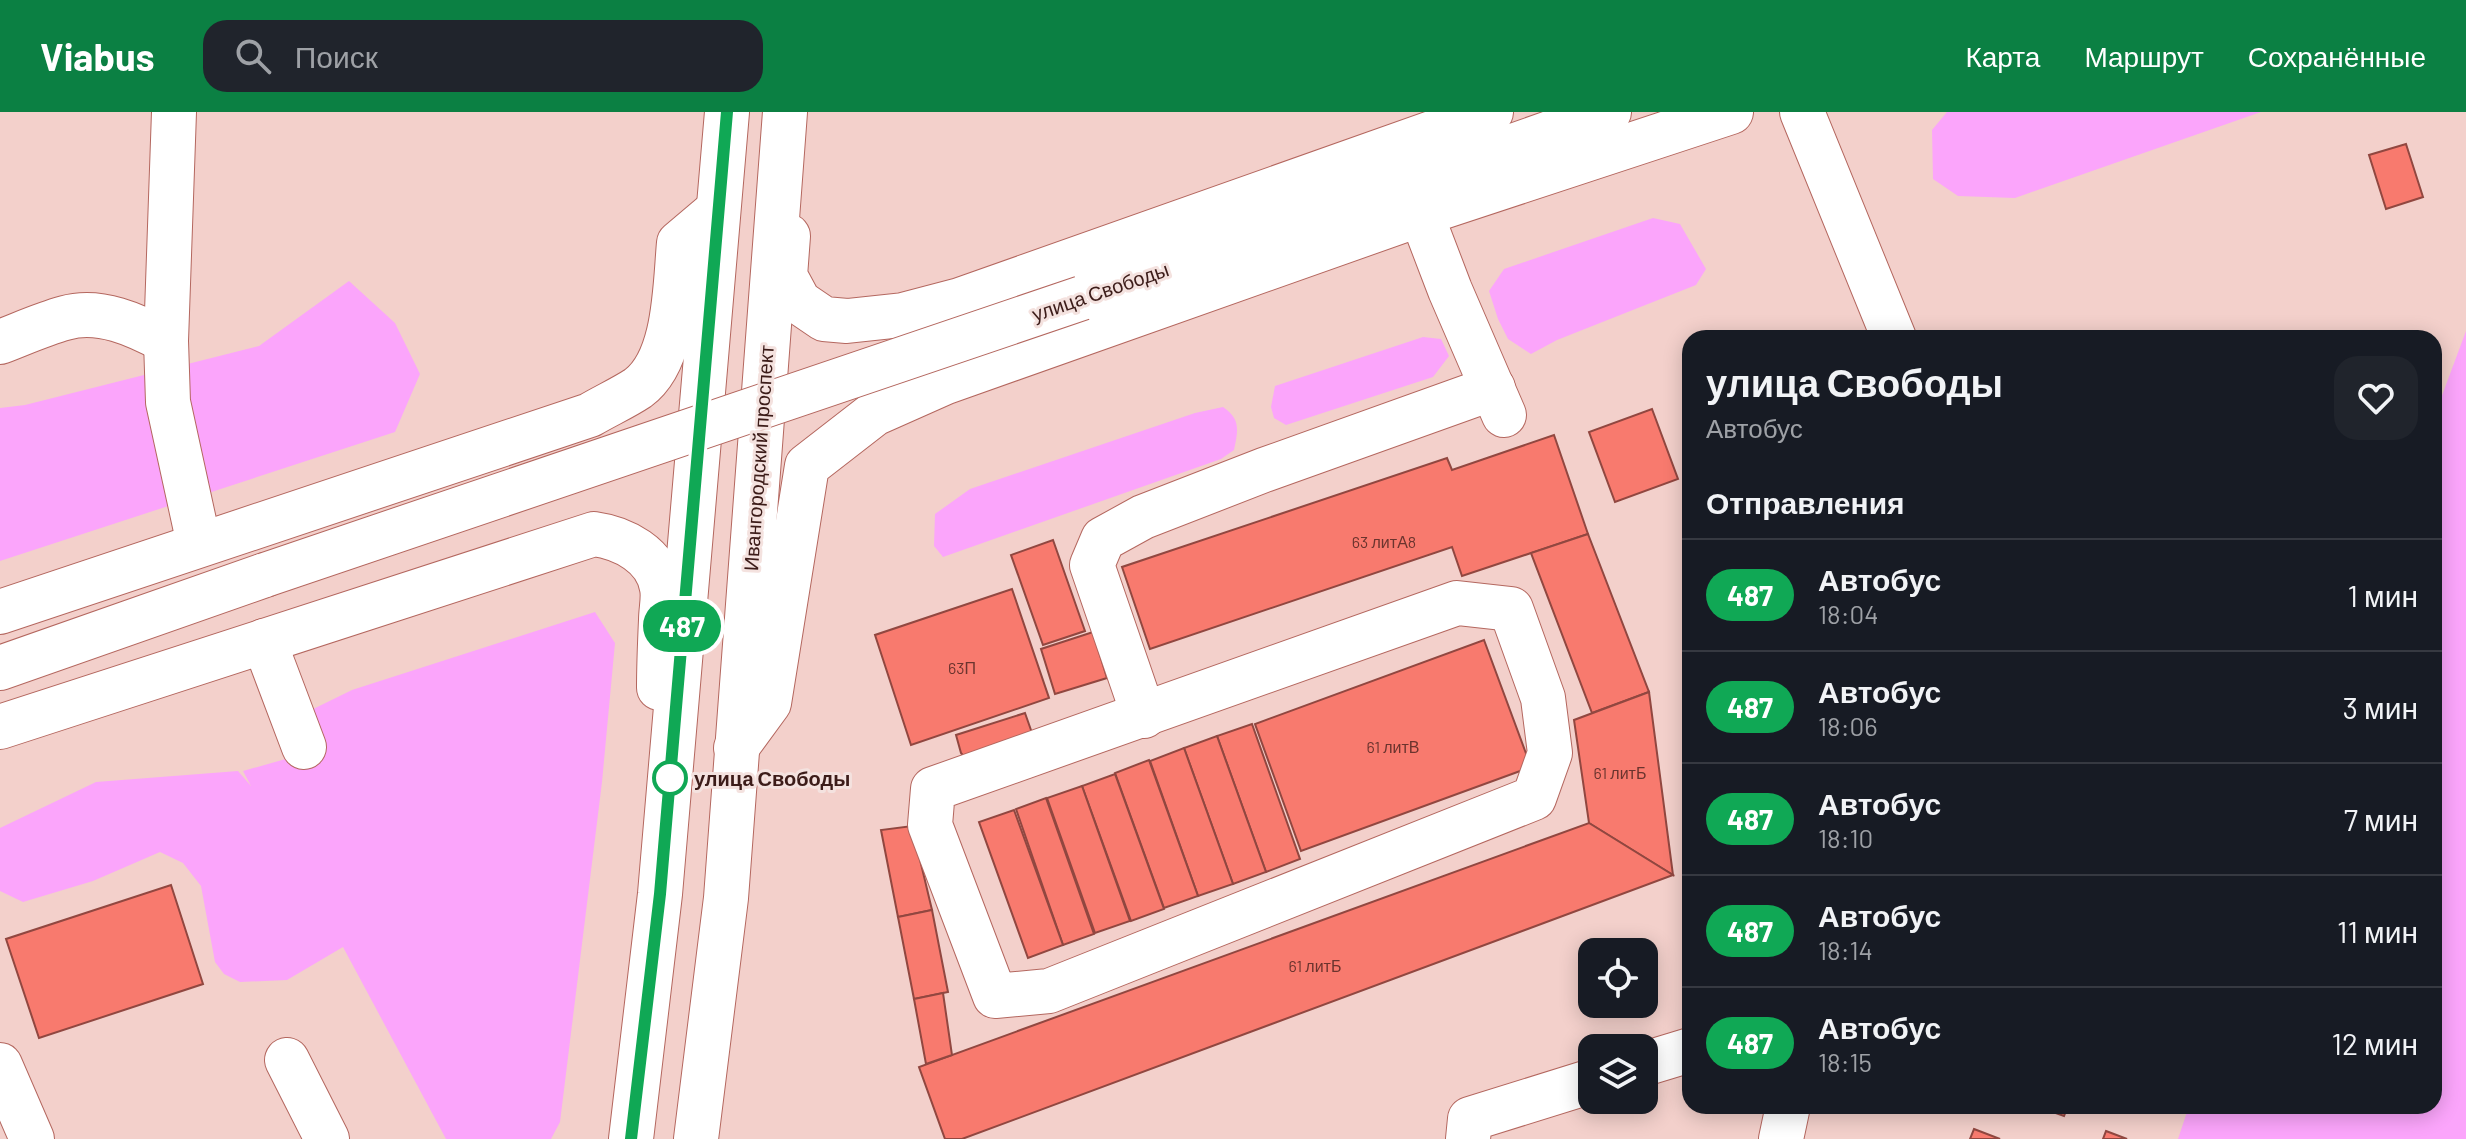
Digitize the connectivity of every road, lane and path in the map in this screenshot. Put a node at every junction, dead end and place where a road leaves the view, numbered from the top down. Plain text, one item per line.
1 (174, 112) edge
2 (727, 112) edge
3 (786, 112) edge
4 (1491, 112) edge
5 (1609, 112) edge
6 (1731, 112) edge
7 (1802, 112) edge
8 (718, 210) junction
9 (1421, 214) junction
10 (1891, 330) edge
11 (166, 341) junction
12 (0, 342) edge
13 (199, 544) junction
14 (0, 612) edge
15 (264, 641) junction
16 (0, 668) edge
17 (1144, 716) junction
18 (0, 727) edge
19 (304, 747) dead end
20 (736, 748) junction
21 (670, 763) junction
22 (1682, 1052) edge
23 (287, 1060) dead end
24 (1658, 1060) edge
25 (0, 1065) edge
26 (1578, 1085) edge
27 (1786, 1114) edge
28 (32, 1139) edge
29 (327, 1139) edge
30 (631, 1139) edge
31 (696, 1139) edge
32 (1468, 1139) edge
33 (1781, 1139) edge

1 - 11 main road
2 - 8 main road
3 - 4 main road, улица Свободы
3 - 20 main road, Ивангородский проспект
5 - 16 main road, улица Свободы, bridge
6 - 9 main road, улица Свободы
7 - 10 main road
8 - 13 main road
8 - 21 main road
9 - 17 main road
9 - 20 main road, улица Свободы
11 - 12 main road
11 - 13 main road
13 - 14 main road
15 - 18 main road
15 - 19 main road
15 - 21 main road
17 - 17 main road
20 - 31 main road, Ивангородский проспект
21 - 30 main road
22 - 24 main road
23 - 29 main road
25 - 28 main road
26 - 32 main road
27 - 33 main road

